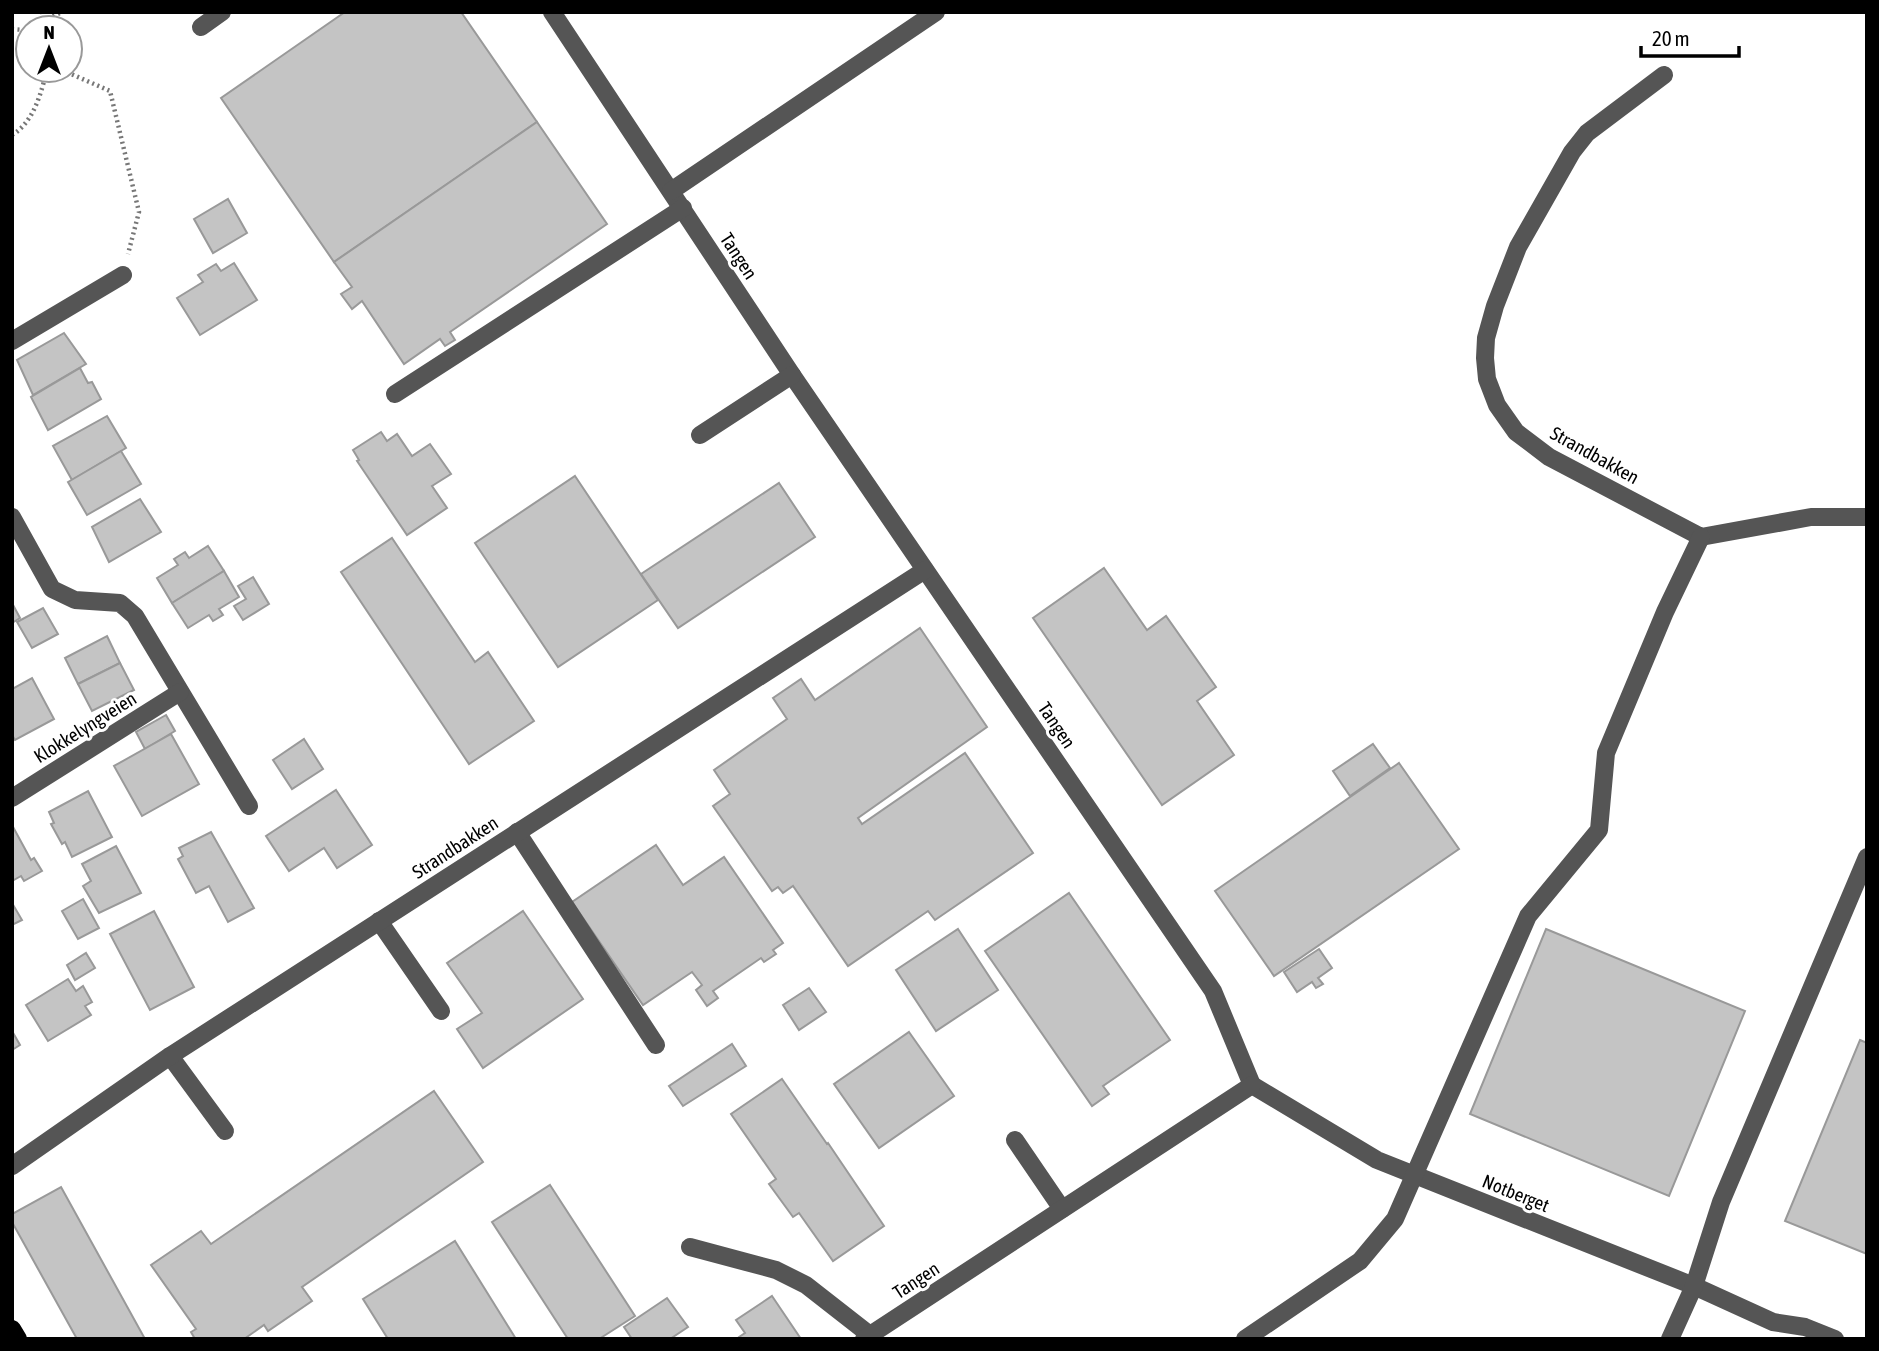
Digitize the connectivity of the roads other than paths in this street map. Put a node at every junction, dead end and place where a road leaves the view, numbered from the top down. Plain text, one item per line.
1 (222, 12) edge
2 (552, 12) edge
3 (936, 12) edge
4 (201, 27) dead end
5 (1664, 75) dead end
6 (671, 191) junction
7 (682, 208) junction
8 (122, 275) road end
9 (12, 341) edge
10 (792, 375) junction
11 (395, 394) dead end
12 (699, 435) dead end
13 (12, 517) edge
14 (1867, 517) edge
15 (1701, 537) junction
16 (925, 570) junction
17 (180, 692) junction
18 (12, 799) edge
19 (249, 806) dead end
20 (517, 832) junction
21 (1867, 857) edge
22 (379, 921) junction
23 (441, 1011) dead end
24 (656, 1045) dead end
25 (170, 1056) junction
26 (1252, 1085) junction
27 (225, 1131) dead end
28 (1015, 1140) dead end
29 (12, 1166) edge
30 (1415, 1175) junction
31 (1062, 1209) junction
32 (691, 1248) dead end
33 (1694, 1286) junction
34 (1773, 1322) junction
35 (12, 1329) edge
36 (867, 1337) edge
37 (18, 1339) edge
38 (1245, 1339) edge
39 (1670, 1339) edge
40 (1790, 1339) edge
41 (1835, 1339) edge

1 - 4 street
2 - 6 street, Tangen
3 - 6 street
5 - 15 street, Strandbakken
6 - 7 street, Tangen
7 - 10 street, Tangen
7 - 11 street
8 - 9 street
10 - 12 street
10 - 16 street, Tangen
13 - 17 street
14 - 15 street
15 - 30 street
16 - 20 street, Strandbakken
16 - 26 street, Tangen
17 - 18 street, Klokkelyngveien
17 - 19 street
20 - 22 street, Strandbakken
20 - 24 street
21 - 33 street
22 - 23 street
22 - 25 street, Strandbakken
25 - 27 street
25 - 29 street, Strandbakken
26 - 30 street, Notberget
26 - 31 street, Tangen
28 - 31 street
30 - 33 street, Notberget
30 - 38 street
31 - 36 street, Tangen
32 - 36 street
33 - 34 street, Notberget
33 - 39 street
34 - 40 street, Notberget
34 - 41 street, Notberget
35 - 37 main road

